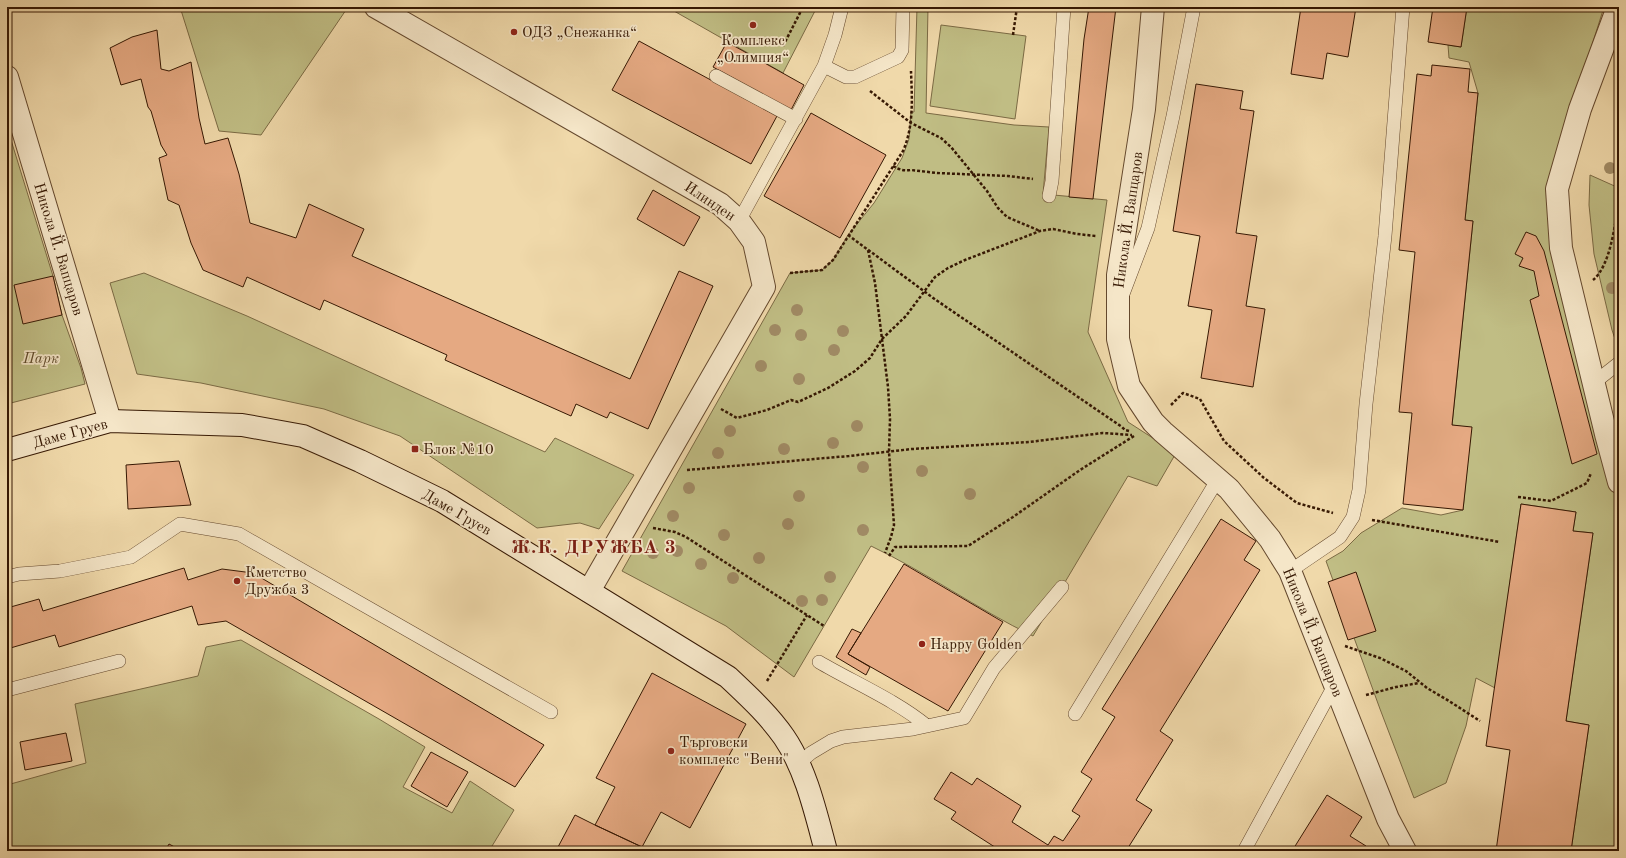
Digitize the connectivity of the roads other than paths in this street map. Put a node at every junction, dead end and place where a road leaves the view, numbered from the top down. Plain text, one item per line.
1 (376, 7) edge
2 (842, 7) edge
3 (902, 7) edge
4 (1064, 7) edge
5 (1153, 7) edge
6 (1194, 7) edge
7 (1403, 7) edge
8 (1618, 7) edge
9 (824, 66) junction
10 (716, 76) dead end
11 (7, 77) edge
12 (796, 119) junction
13 (1049, 196) dead end
14 (739, 221) junction
15 (1118, 309) junction
16 (1619, 363) edge
17 (1594, 382) junction
18 (110, 421) junction
19 (7, 450) edge
20 (1218, 479) junction
21 (1619, 482) edge
22 (1290, 571) junction
23 (7, 577) edge
24 (1062, 587) dead end
25 (589, 591) junction
26 (119, 661) dead end
27 (819, 662) dead end
28 (7, 690) edge
29 (1338, 693) junction
30 (551, 712) dead end
31 (1075, 714) dead end
32 (927, 726) junction
33 (798, 764) junction
34 (826, 851) edge
35 (1244, 851) edge
36 (1406, 851) edge

1 - 14 street, Илинден
2 - 9 lane
3 - 9 lane
4 - 13 lane
5 - 15 street, Никола Й. Вапцаров
6 - 15 lane
7 - 22 lane
8 - 17 street
9 - 12 lane
10 - 12 lane
11 - 18 street, Никола Й. Вапцаров
12 - 14 lane
14 - 25 street, Илинден
15 - 20 street, Никола Й. Вапцаров
16 - 17 lane
17 - 21 street
18 - 19 street, Даме Груев
18 - 25 street, Даме Груев
20 - 22 street, Никола Й. Вапцаров
20 - 31 lane
22 - 29 street, Никола Й. Вапцаров
23 - 30 lane
24 - 32 lane
25 - 33 street, Даме Груев
26 - 28 lane
27 - 32 lane
29 - 35 lane
29 - 36 street, Никола Й. Вапцаров
32 - 33 lane
33 - 34 street, Даме Груев

